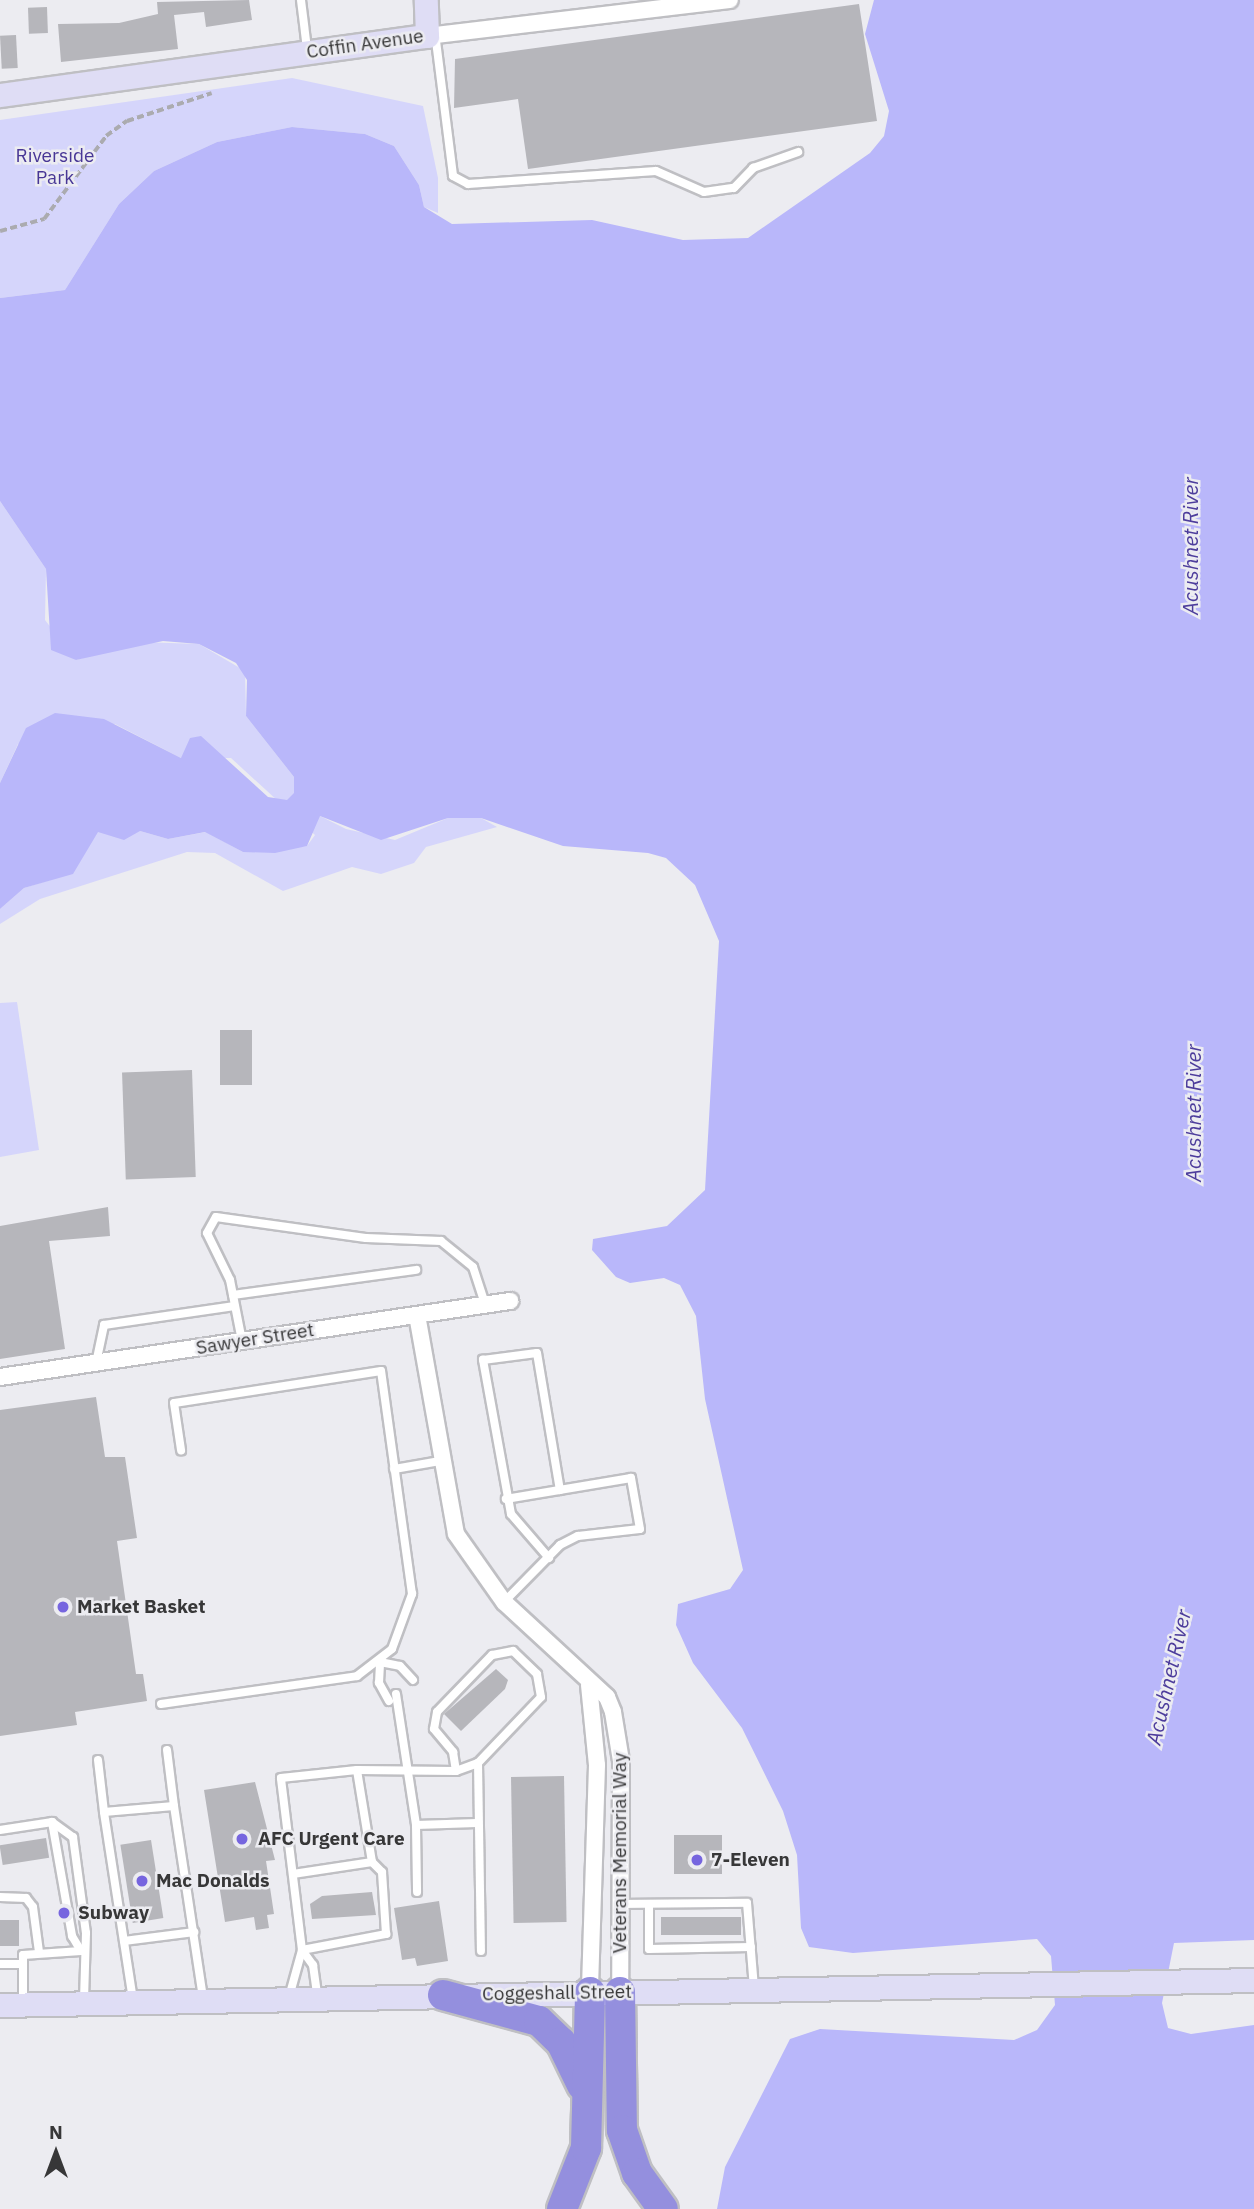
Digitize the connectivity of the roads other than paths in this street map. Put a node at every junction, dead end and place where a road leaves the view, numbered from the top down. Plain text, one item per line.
1 (301, 0) edge
2 (426, 0) edge
3 (730, 0) edge
4 (431, 34) junction
5 (308, 52) junction
6 (0, 95) edge
7 (797, 152) dead end
8 (416, 1270) dead end
9 (233, 1295) junction
10 (510, 1301) dead end
11 (485, 1305) junction
12 (235, 1306) junction
13 (417, 1315) junction
14 (242, 1341) junction
15 (96, 1363) junction
16 (0, 1377) edge
17 (181, 1450) dead end
18 (440, 1461) junction
19 (394, 1469) junction
20 (560, 1490) junction
21 (506, 1499) junction
22 (549, 1558) junction
23 (504, 1602) junction
24 (380, 1662) junction
25 (413, 1680) dead end
26 (589, 1685) junction
27 (396, 1694) dead end
28 (389, 1701) dead end
29 (161, 1704) dead end
30 (167, 1750) dead end
31 (98, 1760) dead end
32 (478, 1763) junction
33 (357, 1770) junction
34 (411, 1772) junction
35 (456, 1772) junction
36 (174, 1806) junction
37 (104, 1812) junction
38 (52, 1822) junction
39 (477, 1823) junction
40 (416, 1825) junction
41 (0, 1830) edge
42 (372, 1862) junction
43 (293, 1874) junction
44 (417, 1892) dead end
45 (0, 1897) edge
46 (649, 1904) junction
47 (621, 1905) junction
48 (194, 1932) junction
49 (124, 1941) junction
50 (751, 1947) junction
51 (302, 1950) junction
52 (81, 1951) junction
53 (481, 1951) dead end
54 (39, 1952) junction
55 (0, 1964) edge
56 (22, 1964) junction
57 (1254, 1980) edge
58 (754, 1989) junction
59 (590, 1992) junction
60 (621, 1992) junction
61 (443, 1995) junction
62 (317, 1998) junction
63 (288, 1999) junction
64 (203, 2001) junction
65 (133, 2002) junction
66 (84, 2003) junction
67 (0, 2005) edge
68 (24, 2005) junction
69 (587, 2121) junction
70 (562, 2209) edge
71 (663, 2209) edge

1 - 5 lane
2 - 4 main road
3 - 4 street, Coffin Avenue
4 - 5 main road, Coffin Avenue
4 - 7 lane
5 - 6 main road, Coffin Avenue
8 - 9 lane
9 - 11 lane
9 - 12 lane
10 - 11 street, Sawyer Street
11 - 13 street, Sawyer Street
12 - 14 lane
12 - 15 lane
13 - 14 street, Sawyer Street
13 - 18 street, Veterans Memorial Way
14 - 15 street, Sawyer Street
15 - 16 street, Sawyer Street
17 - 19 lane
18 - 19 lane
18 - 23 street, Veterans Memorial Way
19 - 24 lane
20 - 21 lane
20 - 21 lane
20 - 22 lane
21 - 22 lane
22 - 23 lane
23 - 26 street, Veterans Memorial Way
24 - 25 lane
24 - 28 lane
24 - 29 lane
26 - 47 street, Veterans Memorial Way
26 - 59 street, Veterans Memorial Way
27 - 34 lane
30 - 36 lane
31 - 37 lane
32 - 35 lane
32 - 35 lane
32 - 39 lane
33 - 34 lane
33 - 42 lane
33 - 43 lane
34 - 35 lane
34 - 40 lane
36 - 37 lane
36 - 48 lane
37 - 49 lane
38 - 41 lane
38 - 52 lane
38 - 52 lane
39 - 40 lane
39 - 53 lane
40 - 44 lane
42 - 43 lane
42 - 51 lane
43 - 51 lane
45 - 54 lane
46 - 47 lane
46 - 50 lane
46 - 50 lane
47 - 60 street, Veterans Memorial Way
48 - 49 lane
48 - 64 lane
49 - 65 lane
50 - 58 lane
51 - 62 lane
51 - 63 lane
52 - 54 lane
52 - 66 lane
54 - 56 lane
55 - 56 lane
56 - 68 lane
57 - 58 main road, Coggeshall Street
58 - 60 main road, Coggeshall Street
59 - 60 main road, Coggeshall Street
59 - 61 main road, Coggeshall Street
59 - 69 highway
60 - 71 highway
61 - 62 main road, Coggeshall Street
61 - 69 highway
62 - 63 main road, Coggeshall Street
63 - 64 main road, Coggeshall Street
64 - 65 main road, Coggeshall Street
65 - 66 main road, Coggeshall Street
66 - 68 main road, Coggeshall Street
67 - 68 main road, Coggeshall Street
69 - 70 highway

